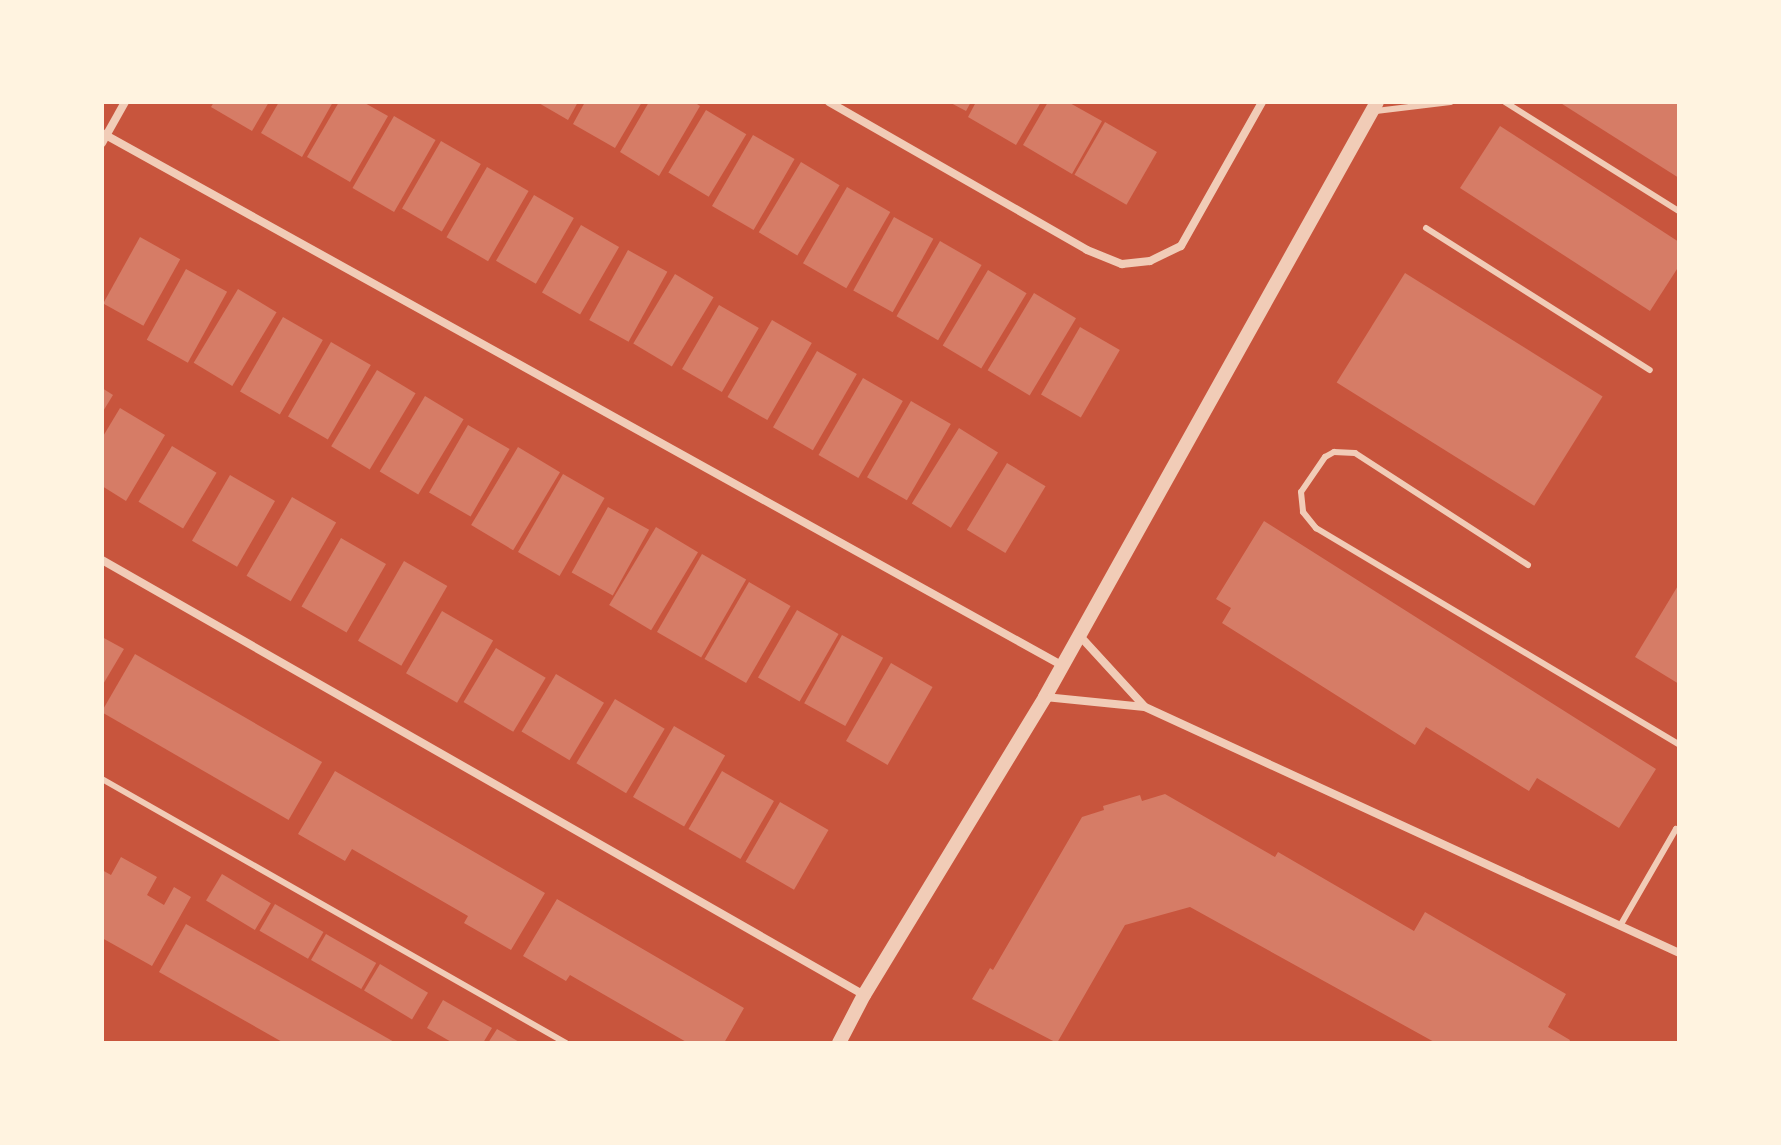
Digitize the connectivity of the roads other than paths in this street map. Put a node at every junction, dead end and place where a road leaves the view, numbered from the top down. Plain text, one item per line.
1 (125, 102) edge
2 (829, 102) edge
3 (1262, 102) edge
4 (1450, 102) edge
5 (1505, 102) edge
6 (1375, 107) edge
7 (103, 137) edge
8 (1679, 211) edge
9 (1426, 228) dead end
10 (1650, 370) dead end
11 (102, 560) edge
12 (1528, 565) dead end
13 (1079, 635) junction
14 (1063, 666) junction
15 (1045, 697) junction
16 (1145, 707) junction
17 (1679, 744) edge
18 (102, 779) edge
19 (1678, 828) edge
20 (1620, 926) junction
21 (1679, 953) edge
22 (864, 995) junction
23 (566, 1043) edge
24 (839, 1043) edge

1 - 7 street
2 - 3 street
4 - 6 lane
5 - 8 lane
6 - 13 street
7 - 14 street
9 - 10 lane
11 - 22 street
12 - 17 lane
13 - 14 street
13 - 16 street
14 - 15 street
15 - 16 street
15 - 22 street
16 - 20 street
18 - 23 lane
19 - 20 lane
20 - 21 street
22 - 24 street

